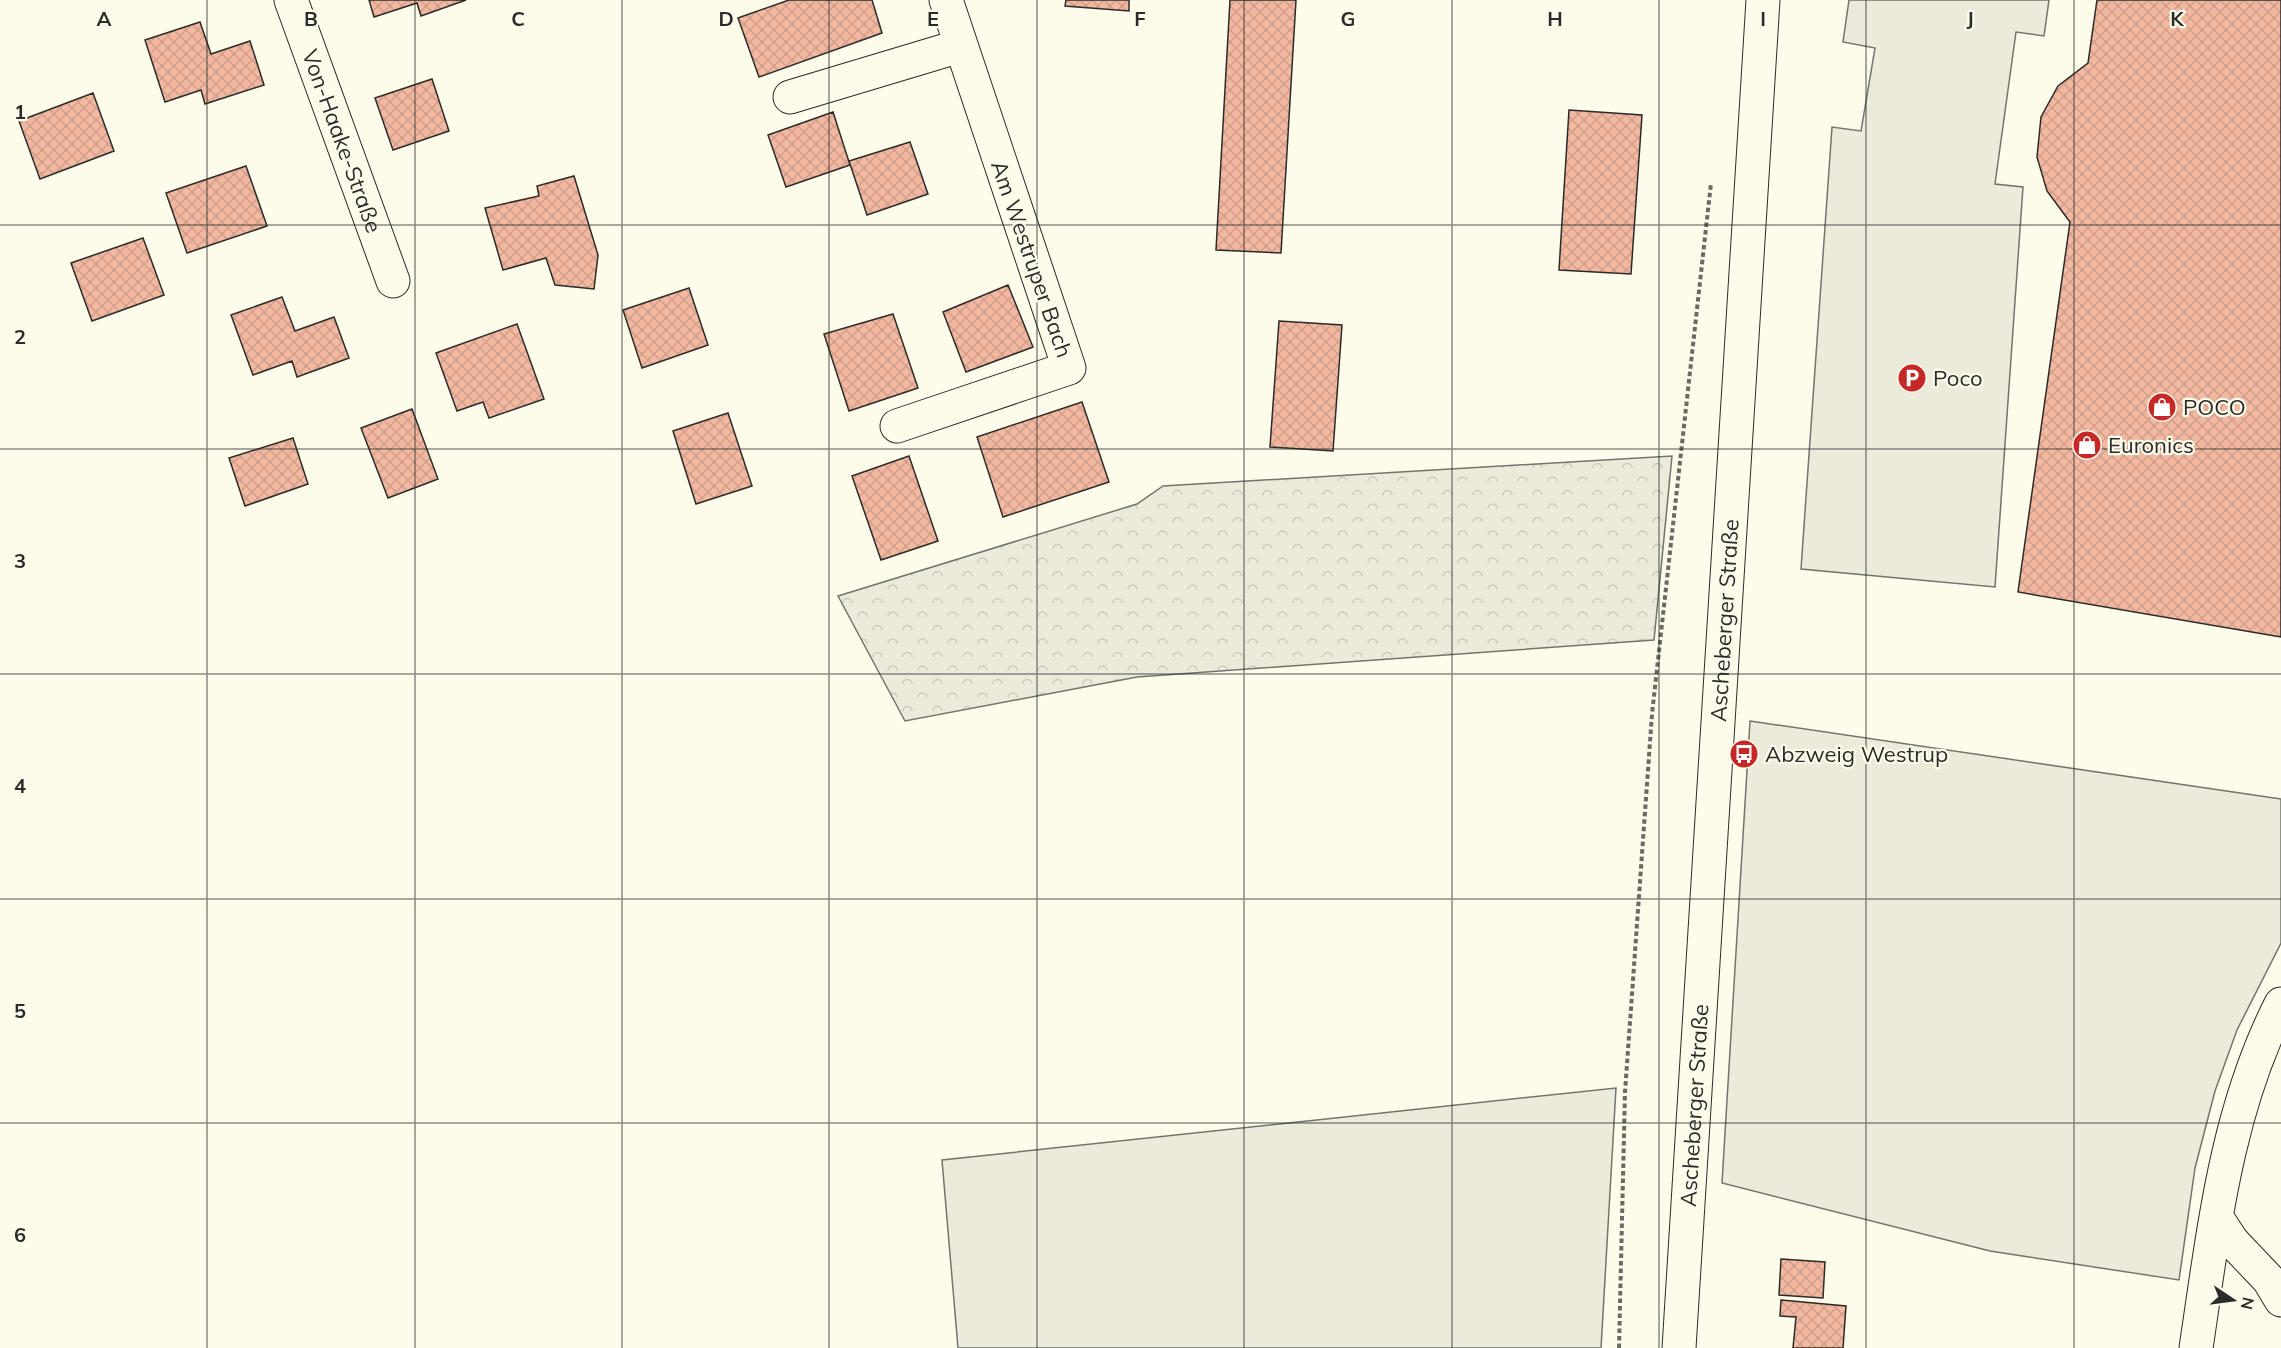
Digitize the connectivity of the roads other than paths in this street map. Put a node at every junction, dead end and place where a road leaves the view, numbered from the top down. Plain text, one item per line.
1 (291, 0) edge
2 (946, 0) edge
3 (1763, 0) edge
4 (960, 46) junction
5 (790, 97) dead end
6 (393, 281) dead end
7 (897, 426) dead end
8 (2281, 1004) edge
9 (2217, 1218) junction
10 (2281, 1300) edge
11 (1678, 1348) edge
12 (2196, 1348) edge

1 - 6 street, Von-Haake-Straße
2 - 4 street, Am Westruper Bach
3 - 11 street, Ascheberger Straße
4 - 5 street
4 - 7 street, Am Westruper Bach
8 - 9 street
9 - 10 street
9 - 12 street

